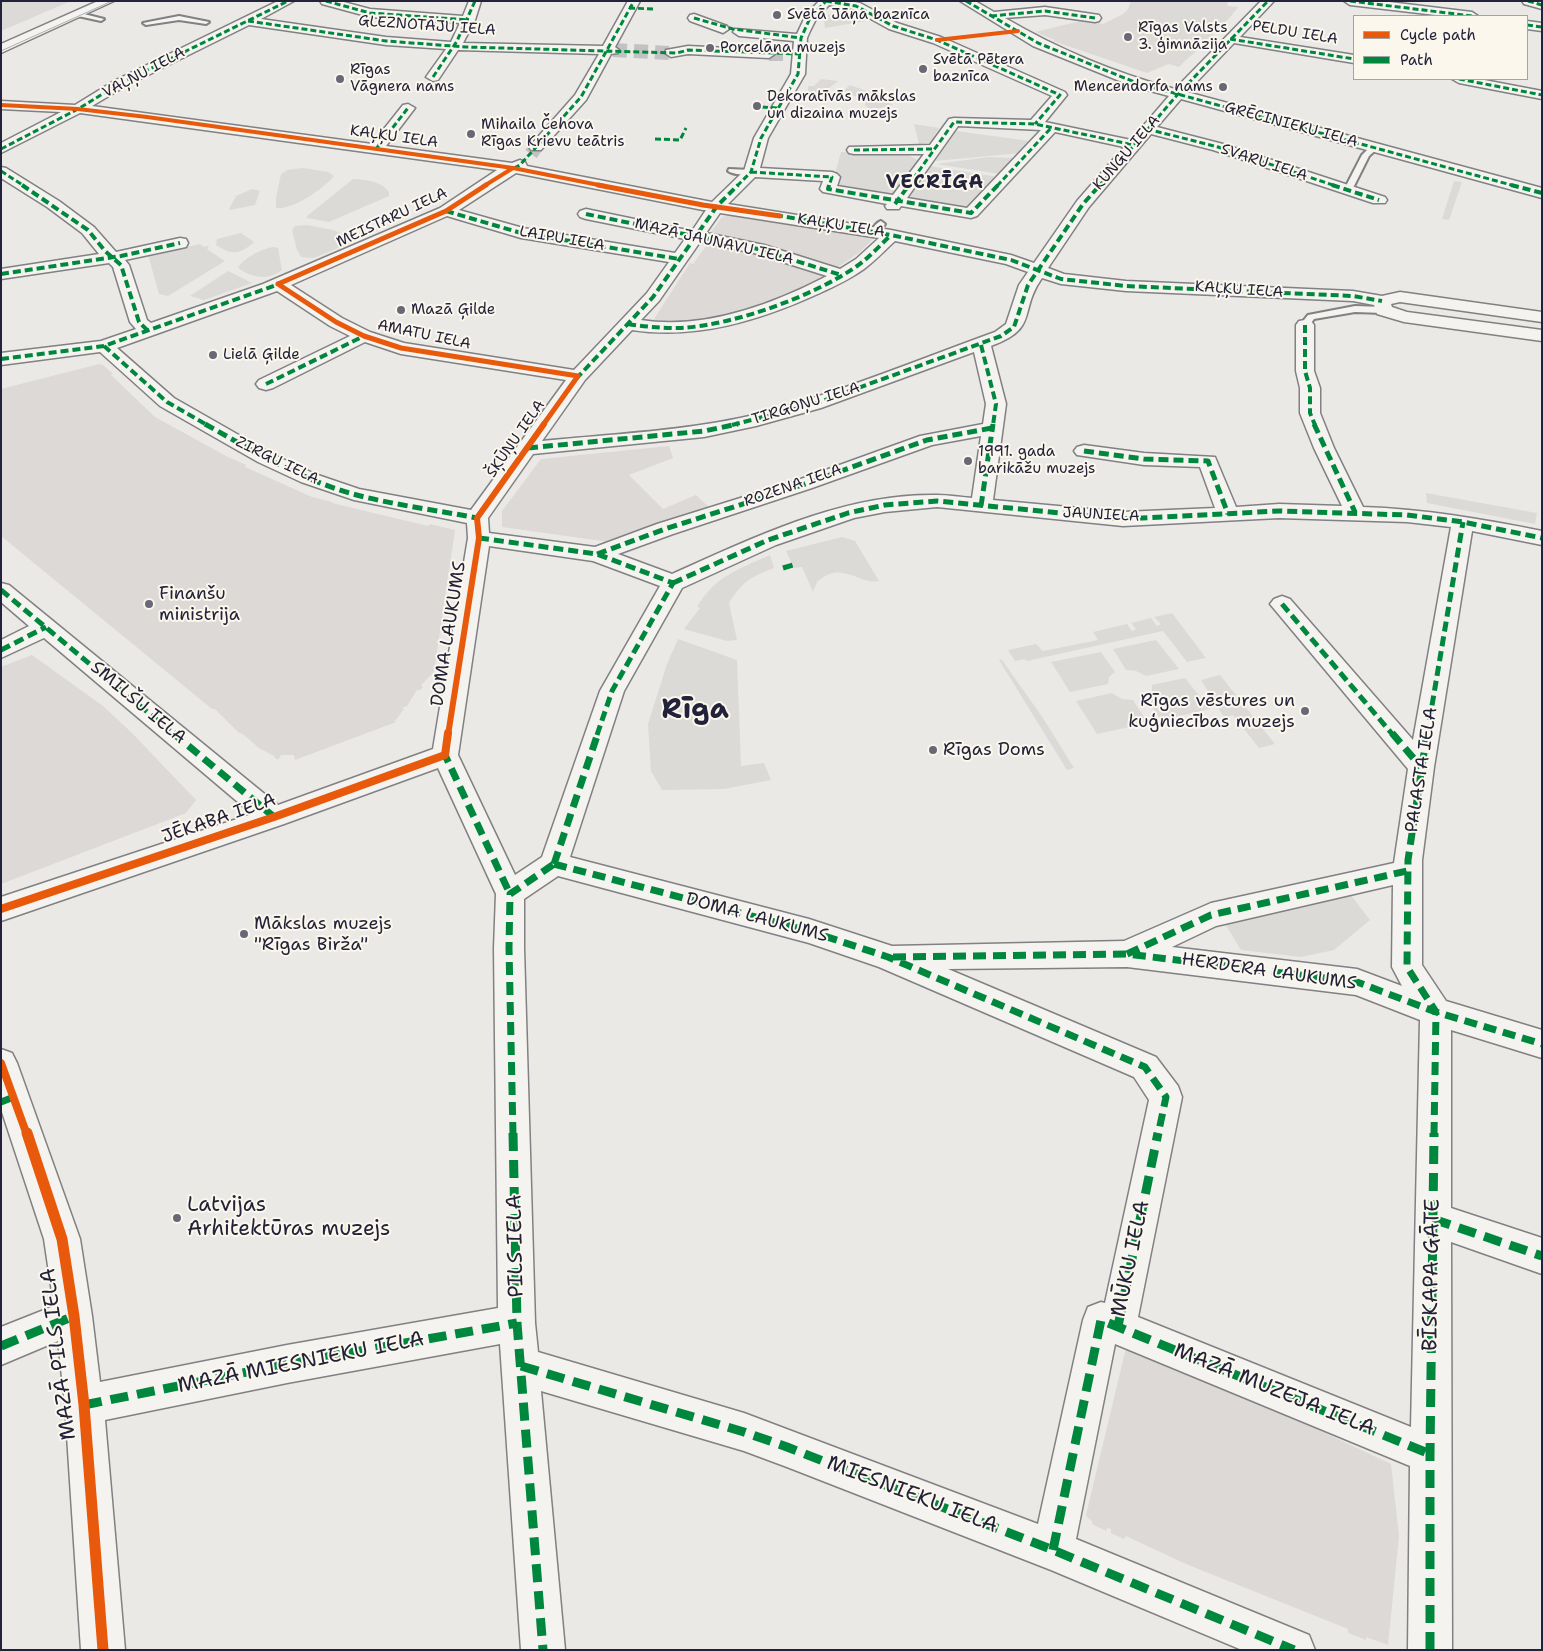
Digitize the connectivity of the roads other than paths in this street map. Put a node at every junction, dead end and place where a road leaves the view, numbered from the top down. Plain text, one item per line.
1 (108, 1) edge
2 (288, 1) edge
3 (326, 1) edge
4 (475, 1) edge
5 (826, 1) edge
6 (966, 1) edge
7 (1268, 1) edge
8 (1350, 1) edge
9 (1528, 1) edge
10 (631, 4) edge
11 (1542, 5) edge
12 (653, 9) dead end
13 (80, 15) dead end
14 (1464, 15) edge
15 (990, 16) junction
16 (694, 18) dead end
17 (1095, 18) dead end
18 (101, 19) dead end
19 (469, 20) junction
20 (248, 21) junction
21 (206, 22) dead end
22 (146, 23) dead end
23 (1528, 25) edge
24 (1542, 27) edge
25 (723, 29) dead end
26 (739, 32) dead end
27 (801, 38) junction
28 (1230, 39) junction
29 (456, 46) junction
30 (1, 48) edge
31 (609, 50) junction
32 (671, 53) tunnel mouth
33 (769, 54) tunnel mouth
34 (1353, 59) edge
35 (433, 77) dead end
36 (1464, 80) edge
37 (1178, 94) junction
38 (1542, 95) edge
39 (1, 105) edge
40 (408, 108) dead end
41 (78, 109) junction
42 (1034, 124) junction
43 (1051, 128) junction
44 (1147, 130) junction
45 (1134, 145) junction
46 (376, 148) junction
47 (935, 148) junction
48 (1375, 148) junction
49 (1, 149) edge
50 (854, 150) dead end
51 (513, 168) junction
52 (732, 170) dead end
53 (1, 171) edge
54 (750, 172) junction
55 (1348, 190) junction
56 (1542, 194) edge
57 (1380, 200) dead end
58 (895, 203) junction
59 (717, 206) junction
60 (446, 211) junction
61 (586, 214) dead end
62 (882, 230) junction
63 (697, 235) junction
64 (180, 244) dead end
65 (110, 257) junction
66 (679, 259) junction
67 (1037, 271) junction
68 (1, 274) edge
69 (841, 275) junction
70 (278, 284) junction
71 (1382, 306) junction
72 (1542, 317) edge
73 (628, 324) junction
74 (1305, 325) joint
75 (148, 331) junction
76 (364, 336) junction
77 (1542, 336) edge
78 (981, 345) junction
79 (104, 346) junction
80 (1, 359) edge
81 (578, 376) junction
82 (266, 384) dead end
83 (992, 428) junction
84 (528, 448) junction
85 (1084, 451) dead end
86 (982, 506) junction
87 (1356, 512) junction
88 (1228, 514) junction
89 (1463, 522) junction
90 (478, 528) junction
91 (1542, 538) edge
92 (597, 554) junction
93 (673, 583) junction
94 (1, 590) edge
95 (1282, 604) dead end
96 (46, 627) junction
97 (1, 650) edge
98 (445, 754) junction
99 (1421, 767) junction
100 (274, 817) junction
101 (554, 864) junction
102 (1407, 871) junction
103 (510, 894) junction
104 (1, 909) edge
105 (1127, 954) junction
106 (888, 958) junction
107 (1436, 1012) junction
108 (1542, 1044) edge
109 (1118, 1056) joint
110 (1, 1063) edge
111 (8, 1100) edge
112 (1433, 1219) junction
113 (1542, 1256) edge
114 (74, 1316) junction
115 (517, 1323) junction
116 (1118, 1326) junction
117 (1, 1346) edge
118 (520, 1366) junction
119 (84, 1405) junction
120 (1430, 1454) junction
121 (1053, 1550) junction
122 (103, 1650) edge
123 (543, 1650) edge
124 (1294, 1650) edge
125 (1430, 1650) edge

1 - 30 street
2 - 20 street, VAĻŅU IELA
3 - 19 street
4 - 19 street
5 - 27 street
5 - 42 street
6 - 15 street, GRĒCINIEKU IELA
7 - 28 street, KUNGU IELA
8 - 14 street
9 - 11 street
10 - 12 street
10 - 31 street, MEISTARU IELA
13 - 18 lane
15 - 17 street
15 - 37 street, GRĒCINIEKU IELA
16 - 25 street
19 - 29 street
20 - 29 street, GLEZNOTĀJU IELA
20 - 41 street, VAĻŅU IELA
21 - 22 lane
23 - 24 street
26 - 27 street
27 - 54 street
28 - 34 street, PELDU IELA
28 - 37 street, KUNGU IELA
29 - 31 street, GLEZNOTĀJU IELA
29 - 35 street
31 - 51 street, MEISTARU IELA
32 - 33 street
36 - 38 street
37 - 44 street, KUNGU IELA
37 - 48 street, GRĒCINIEKU IELA
39 - 41 street, KAĻĶU IELA
40 - 46 street
41 - 46 street, KAĻĶU IELA
41 - 49 street, VAĻŅU IELA
42 - 43 street
42 - 47 street
43 - 45 street
43 - 58 street
44 - 45 street, KUNGU IELA
44 - 55 street, SVARU IELA
45 - 67 street, KUNGU IELA
46 - 51 street, KAĻĶU IELA
47 - 50 street
47 - 58 street
48 - 55 lane
48 - 56 street, GRĒCINIEKU IELA
51 - 59 street, KAĻĶU IELA
51 - 60 street, MEISTARU IELA
52 - 54 lane
53 - 65 street
54 - 58 street
54 - 59 street, ŠĶŪŅU IELA
55 - 57 street, SVARU IELA
59 - 62 street, KAĻĶU IELA
59 - 63 street, ŠĶŪŅU IELA
60 - 66 street, LAIPU IELA
60 - 70 street, MEISTARU IELA
61 - 63 street, MAZĀ JAUNAVU IELA
62 - 67 street, KAĻĶU IELA
62 - 69 street
63 - 66 street, ŠĶŪŅU IELA
63 - 69 street, MAZĀ JAUNAVU IELA
64 - 65 street
65 - 68 street
65 - 75 street
66 - 73 street, ŠĶŪŅU IELA
67 - 71 street, KAĻĶU IELA
67 - 78 street, TIRGOŅU IELA
69 - 73 street
70 - 75 street, MEISTARU IELA
70 - 76 street, AMATU IELA
71 - 72 street, KAĻĶU IELA
71 - 74 lane
71 - 77 street, KAĻĶU IELA
73 - 81 street, ŠĶŪŅU IELA
74 - 87 street
75 - 79 street, MEISTARU IELA
76 - 81 street, AMATU IELA
76 - 82 street
78 - 83 street
78 - 84 street, TIRGOŅU IELA
79 - 80 street, MEISTARU IELA
79 - 90 street, ZIRGU IELA
81 - 84 street, ŠĶŪŅU IELA
83 - 86 street
83 - 92 street, ROZENA IELA
84 - 90 street, ŠĶŪŅU IELA
85 - 88 street
86 - 88 street, JAUNIELA
86 - 93 street, JAUNIELA
87 - 88 street, JAUNIELA
87 - 89 street, JAUNIELA
89 - 91 street, JAUNIELA
89 - 99 street, PALASTA IELA
90 - 92 street
90 - 98 street, DOMA LAUKUMS
92 - 93 street
93 - 101 street
94 - 96 street, SMILŠU IELA
95 - 99 street
96 - 97 street
96 - 100 street, SMILŠU IELA
98 - 100 street, JĒKABA IELA
98 - 103 street
99 - 102 street, PALASTA IELA
100 - 104 street, JĒKABA IELA
101 - 103 street
101 - 106 street, DOMA LAUKUMS
102 - 105 street, HERDERA LAUKUMS
102 - 107 street, PALASTA IELA
103 - 115 street, PILS IELA
105 - 106 street, HERDERA LAUKUMS
105 - 107 street, HERDERA LAUKUMS
106 - 109 street, DOMA LAUKUMS
107 - 108 street
107 - 112 street, BĪSKAPA GĀTE
109 - 116 street, MŪKU IELA
110 - 111 street, MAZĀ PILS IELA
111 - 114 street, MAZĀ PILS IELA
112 - 113 street
112 - 120 street, BĪSKAPA GĀTE
114 - 117 street
114 - 119 street, MAZĀ PILS IELA
115 - 118 street, PILS IELA
115 - 119 street, MAZĀ MIESNIEKU IELA
116 - 120 street, MAZĀ MUZEJA IELA
116 - 121 street, MŪKU IELA
118 - 121 street, MIESNIEKU IELA
118 - 123 street, PILS IELA
119 - 122 street, MAZĀ PILS IELA
120 - 125 street, BĪSKAPA GĀTE
121 - 124 street, MIESNIEKU IELA

